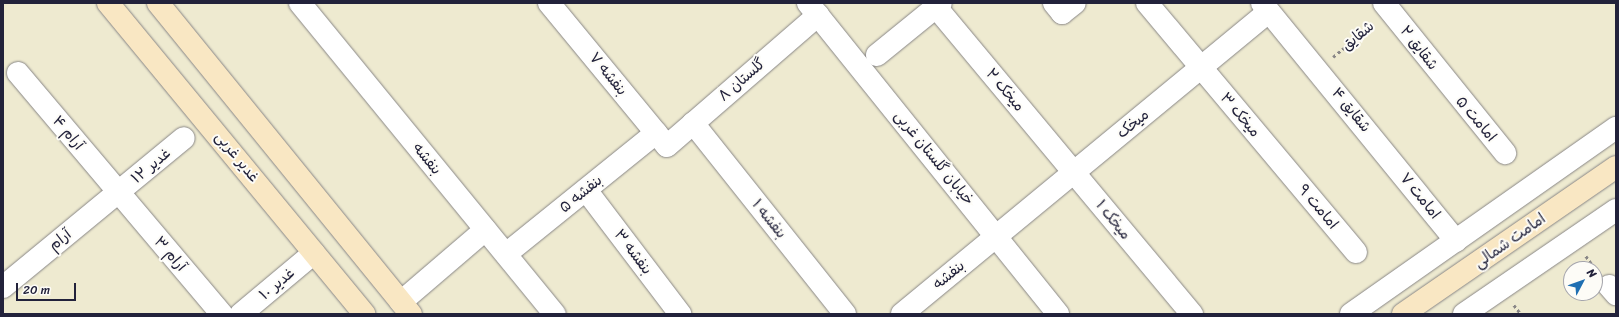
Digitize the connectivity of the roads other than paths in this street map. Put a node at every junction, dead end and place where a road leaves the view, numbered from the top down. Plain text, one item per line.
1 (108, 3) edge
2 (158, 3) edge
3 (300, 3) edge
4 (549, 3) edge
5 (1054, 3) edge
6 (1075, 3) edge
7 (1147, 3) edge
8 (939, 5) edge
9 (1390, 5) edge
10 (1265, 8) edge
11 (813, 9) edge
12 (877, 55) dead end
13 (1201, 68) junction
14 (18, 73) dead end
15 (1448, 85) joint
16 (693, 123) junction
17 (1616, 128) edge
18 (184, 138) dead end
19 (661, 139) junction
20 (1385, 151) joint
21 (1504, 153) dead end
22 (1280, 162) joint
23 (1616, 167) edge
24 (1074, 172) junction
25 (586, 190) junction
26 (118, 194) junction
27 (1616, 210) edge
28 (485, 230) junction
29 (996, 236) junction
30 (1456, 241) junction
31 (1356, 252) dead end
32 (314, 253) junction
33 (506, 254) junction
34 (3, 287) edge
35 (406, 308) edge
36 (907, 312) edge
37 (222, 314) edge
38 (241, 314) edge
39 (364, 314) edge
40 (555, 314) edge
41 (680, 314) edge
42 (845, 314) edge
43 (1058, 314) edge
44 (1192, 314) edge
45 (1351, 314) edge
46 (1403, 314) edge
47 (1464, 314) edge

1 - 32 main road, غدیر غربی
2 - 35 main road
3 - 28 street, بنفشه
4 - 19 street, بنفشه ۷
5 - 6 street
7 - 13 street, میخک ۳
8 - 12 street
8 - 24 street, میخک ۲
9 - 15 street, شقایق ۲
10 - 13 street, میخک
10 - 20 street, شقایق ۴
11 - 16 street, گلستان ۸
11 - 29 street, خیابان گلستان غربی
13 - 22 street, میخک ۳
13 - 24 street, میخک
14 - 26 street, آرام ۴
15 - 21 street, امامت ۵
16 - 19 street, گلستان ۸
16 - 42 street, بنفشه ۱
17 - 30 street
18 - 26 street, غدیر ۱۲
19 - 25 street, بنفشه ۵
20 - 30 street, امامت ۷
22 - 31 street, امامت ۹
23 - 46 main road, امامت شمالی
24 - 29 street, میخک
24 - 44 street, میخک ۱
25 - 33 street, بنفشه ۵
25 - 41 street, بنفشه ۳
26 - 34 street, آرام
26 - 37 street, آرام ۳
27 - 47 street
28 - 33 street, بنفشه
28 - 35 street
29 - 36 street, بنفشه
29 - 43 street, خیابان گلستان غربی
30 - 45 street
32 - 38 street, غدیر ۱۰
32 - 39 main road, غدیر غربی
33 - 40 street, بنفشه

